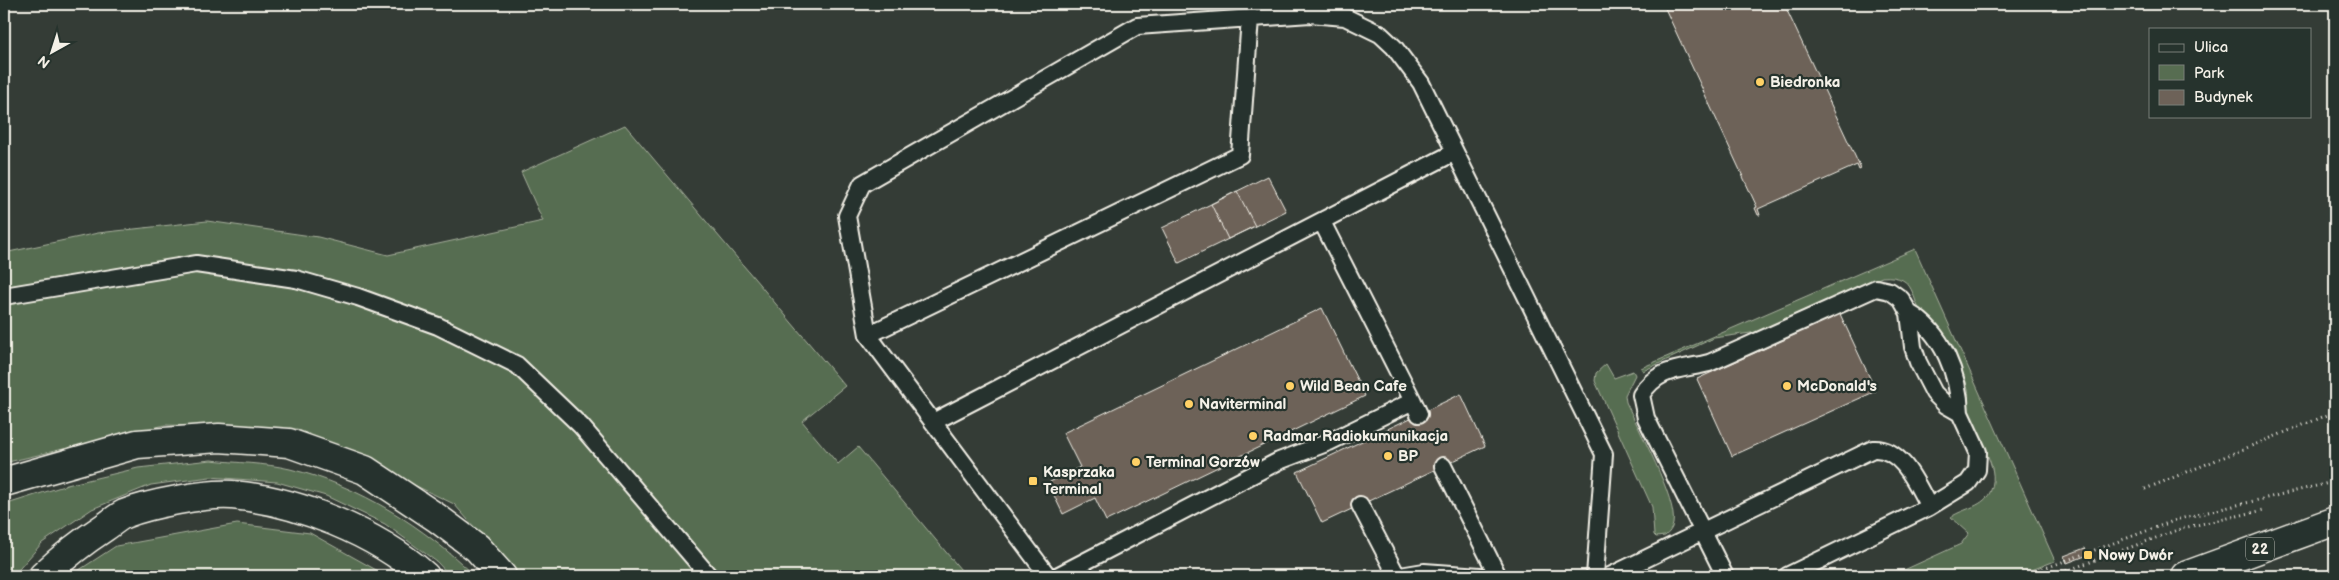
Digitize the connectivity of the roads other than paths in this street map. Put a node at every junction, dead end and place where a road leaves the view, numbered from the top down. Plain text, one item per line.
1 (1250, 18) junction
2 (1455, 152) junction
3 (1322, 222) junction
4 (4, 296) edge
5 (1909, 313) junction
6 (868, 334) junction
7 (1960, 413) junction
8 (933, 422) junction
9 (1443, 466) dead end
10 (4, 482) edge
11 (1360, 505) dead end
12 (1929, 507) junction
13 (2335, 521) edge
14 (1703, 532) junction
15 (43, 576) edge
16 (425, 576) edge
17 (502, 576) edge
18 (709, 576) edge
19 (1048, 576) edge
20 (1057, 576) edge
21 (1398, 576) edge
22 (1480, 576) edge
23 (1498, 576) edge
24 (1595, 576) edge
25 (1610, 576) edge
26 (1725, 576) edge
27 (1787, 576) edge
28 (2185, 576) edge

1 - 2 lane
1 - 6 lane
1 - 6 lane
2 - 3 lane
2 - 24 lane
3 - 8 lane
3 - 20 lane
4 - 18 lane
5 - 7 lane
5 - 7 lane
5 - 14 lane
6 - 8 lane
7 - 12 lane
8 - 19 lane
9 - 23 lane
10 - 17 main road
11 - 21 lane
12 - 14 lane
12 - 27 lane
13 - 28 main road, 22
14 - 25 lane
14 - 26 lane
15 - 16 main road
21 - 22 lane

